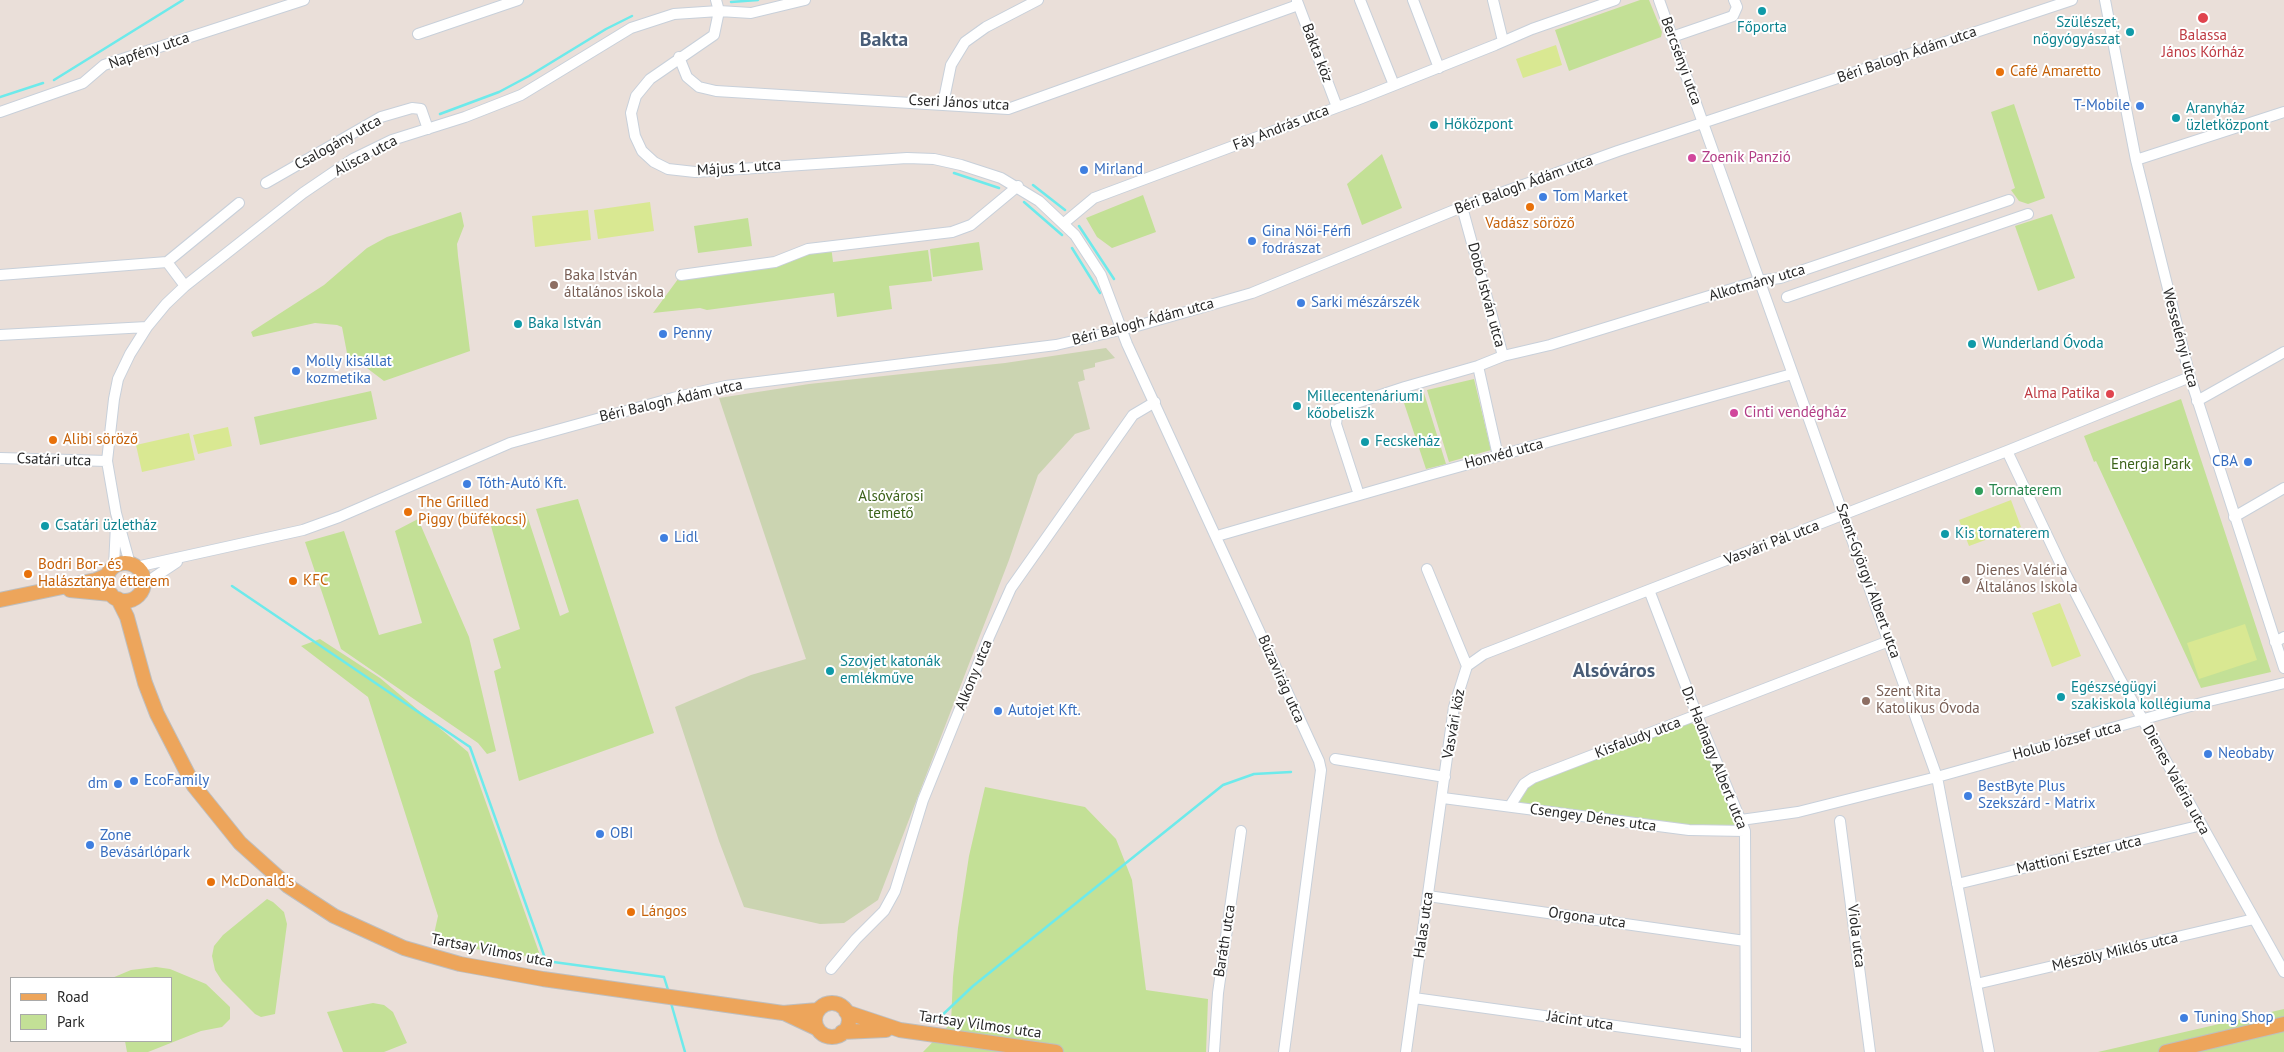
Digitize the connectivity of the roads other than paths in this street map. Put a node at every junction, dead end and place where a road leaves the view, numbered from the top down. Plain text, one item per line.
1 (304, 0) edge
2 (518, 0) edge
3 (716, 0) edge
4 (805, 0) edge
5 (1038, 0) edge
6 (1360, 0) edge
7 (1413, 0) edge
8 (1493, 0) edge
9 (1615, 0) edge
10 (1659, 0) edge
11 (2072, 0) edge
12 (2105, 0) edge
13 (1298, 3) edge
14 (1736, 4) edge
15 (719, 11) junction
16 (418, 34) dead end
17 (1672, 37) junction
18 (1503, 42) junction
19 (679, 57) junction
20 (1439, 68) junction
21 (1394, 85) junction
22 (942, 104) junction
23 (1337, 107) junction
24 (0, 112) edge
25 (2284, 112) edge
26 (1703, 122) junction
27 (428, 129) junction
28 (2136, 160) junction
29 (266, 183) dead end
30 (1018, 186) junction
31 (2009, 200) dead end
32 (239, 203) dead end
33 (1462, 207) junction
34 (2028, 214) dead end
35 (1064, 223) junction
36 (167, 262) junction
37 (0, 275) edge
38 (681, 275) dead end
39 (1758, 281) junction
40 (185, 286) junction
41 (1787, 297) dead end
42 (147, 327) junction
43 (1123, 330) junction
44 (0, 335) edge
45 (2284, 352) edge
46 (1503, 356) junction
47 (1478, 366) junction
48 (1792, 374) junction
49 (2190, 377) junction
50 (2197, 401) junction
51 (1155, 402) junction
52 (2007, 451) junction
53 (1498, 456) junction
54 (0, 458) edge
55 (107, 462) junction
56 (2284, 488) edge
57 (1359, 495) junction
58 (116, 513) junction
59 (1844, 515) junction
60 (2234, 517) junction
61 (1217, 536) junction
62 (193, 554) junction
63 (133, 566) junction
64 (1427, 569) dead end
65 (111, 571) junction
66 (57, 589) junction
67 (142, 589) junction
68 (1649, 590) junction
69 (115, 597) junction
70 (0, 600) edge
71 (2280, 639) edge
72 (1889, 641) junction
73 (136, 646) junction
74 (1467, 666) junction
75 (2284, 668) edge
76 (2284, 683) edge
77 (1697, 715) junction
78 (2143, 721) junction
79 (1335, 759) dead end
80 (1445, 777) junction
81 (1937, 777) junction
82 (1442, 798) junction
83 (1510, 806) junction
84 (1741, 820) junction
85 (1840, 820) dead end
86 (2202, 825) junction
87 (1241, 831) dead end
88 (1745, 831) junction
89 (1957, 884) junction
90 (1428, 896) junction
91 (2254, 919) junction
92 (1745, 941) junction
93 (831, 969) dead end
94 (2284, 972) edge
95 (1976, 984) junction
96 (1414, 998) junction
97 (818, 1010) junction
98 (846, 1012) junction
99 (783, 1013) junction
100 (2284, 1024) edge
101 (818, 1029) junction
102 (900, 1030) junction
103 (842, 1032) junction
104 (1746, 1048) edge
105 (1056, 1052) edge
106 (1214, 1052) edge
107 (1284, 1052) edge
108 (1406, 1052) edge
109 (1870, 1052) edge
110 (1990, 1052) edge
111 (2166, 1052) edge

1 - 24 street, Napfény utca
2 - 16 street
3 - 15 street
4 - 15 street, Alisca utca
5 - 22 street
6 - 21 street
7 - 20 street
8 - 18 street
9 - 18 street, Fáy András utca
10 - 17 street, Bercsényi utca
11 - 26 street, Béri Balogh Ádám utca
12 - 28 street, Wesselényi utca
13 - 22 street, Cseri János utca
13 - 23 street, Bakta köz
14 - 17 street
15 - 19 street, Május 1. utca
15 - 27 street, Alisca utca
17 - 26 street, Bercsényi utca
18 - 20 street, Fáy András utca
19 - 22 street, Cseri János utca
19 - 30 street, Május 1. utca
20 - 21 street, Fáy András utca
21 - 23 street, Fáy András utca
23 - 35 street, Fáy András utca
25 - 28 street
26 - 33 street, Béri Balogh Ádám utca
26 - 39 street, Szent-Györgyi Albert utca
27 - 29 street, Csalogány utca
27 - 40 street, Alisca utca
28 - 49 street, Wesselényi utca
30 - 35 street, Május 1. utca
30 - 38 street
31 - 39 street, Alkotmány utca
32 - 36 street
33 - 43 street, Béri Balogh Ádám utca
33 - 46 street, Dobó István utca
34 - 41 street, Alkotmány utca
35 - 43 street, Május 1. utca
36 - 37 street
36 - 40 street
39 - 46 street, Alkotmány utca
39 - 48 street, Szent-Györgyi Albert utca
40 - 42 street, Alisca utca
42 - 44 street
42 - 55 street, Alisca utca
43 - 51 street, Búzavirág utca
43 - 62 street, Béri Balogh Ádám utca
45 - 50 street
46 - 47 street, Dobó István utca
47 - 53 street, Dobó István utca
47 - 57 street
48 - 53 street, Honvéd utca
48 - 59 street, Szent-Györgyi Albert utca
49 - 50 street, Wesselényi utca
49 - 52 street, Vasvári Pál utca
50 - 60 street, Wesselényi utca
51 - 61 street, Búzavirág utca
51 - 93 street, Alkony utca
52 - 59 street, Vasvári Pál utca
52 - 78 street, Dienes Valéria utca
53 - 57 street, Honvéd utca
54 - 55 street, Csatári utca
55 - 58 street, Alisca utca
56 - 60 street
57 - 61 street, Honvéd utca
58 - 63 street, Alisca utca
58 - 65 street, Alisca utca
59 - 68 street, Vasvári Pál utca
59 - 72 street, Szent-Györgyi Albert utca
60 - 71 street, Wesselényi utca
61 - 107 street, Búzavirág utca
62 - 63 street, Béri Balogh Ádám utca
62 - 67 street, Béri Balogh Ádám utca
63 - 65 main road
63 - 67 main road
64 - 74 street
65 - 66 main road
65 - 69 main road
66 - 69 main road
66 - 70 main road
67 - 69 main road
67 - 73 main road
68 - 74 street, Vasvári Pál utca
68 - 77 street, Dr. Hadnagy Albert utca
69 - 73 main road
71 - 75 street, Wesselényi utca
72 - 77 street, Kisfaludy utca
72 - 81 street, Szent-Györgyi Albert utca
73 - 99 main road, Tartsay Vilmos utca
74 - 80 street, Vasvári köz
76 - 78 street, Holub József utca
77 - 83 street, Kisfaludy utca
77 - 84 street, Dr. Hadnagy Albert utca
78 - 81 street, Holub József utca
78 - 86 street, Dienes Valéria utca
79 - 80 street
80 - 82 street, Vasvári köz
81 - 84 street
81 - 89 street, Szent-Györgyi Albert utca
82 - 83 street, Csengey Dénes utca
82 - 90 street, Halas utca
83 - 88 street, Csengey Dénes utca
84 - 88 street, Dr. Hadnagy Albert utca
85 - 109 street, Viola utca
86 - 89 street, Mattioni Eszter utca
86 - 91 street, Dienes Valéria utca
87 - 106 street, Baráth utca
88 - 92 street, Dr. Hadnagy Albert utca
89 - 95 street, Szent-Györgyi Albert utca
90 - 92 street, Orgona utca
90 - 96 street, Halas utca
91 - 94 street, Dienes Valéria utca
91 - 95 street, Mészöly Miklós utca
92 - 104 street, Dr. Hadnagy Albert utca
95 - 110 street, Szent-Györgyi Albert utca
96 - 104 street, Jácint utca
96 - 108 street, Halas utca
97 - 98 main road
97 - 99 main road
97 - 101 main road
98 - 102 main road
98 - 103 main road
99 - 101 main road
100 - 111 main road
101 - 103 main road
102 - 103 main road
102 - 105 main road, Tartsay Vilmos utca

